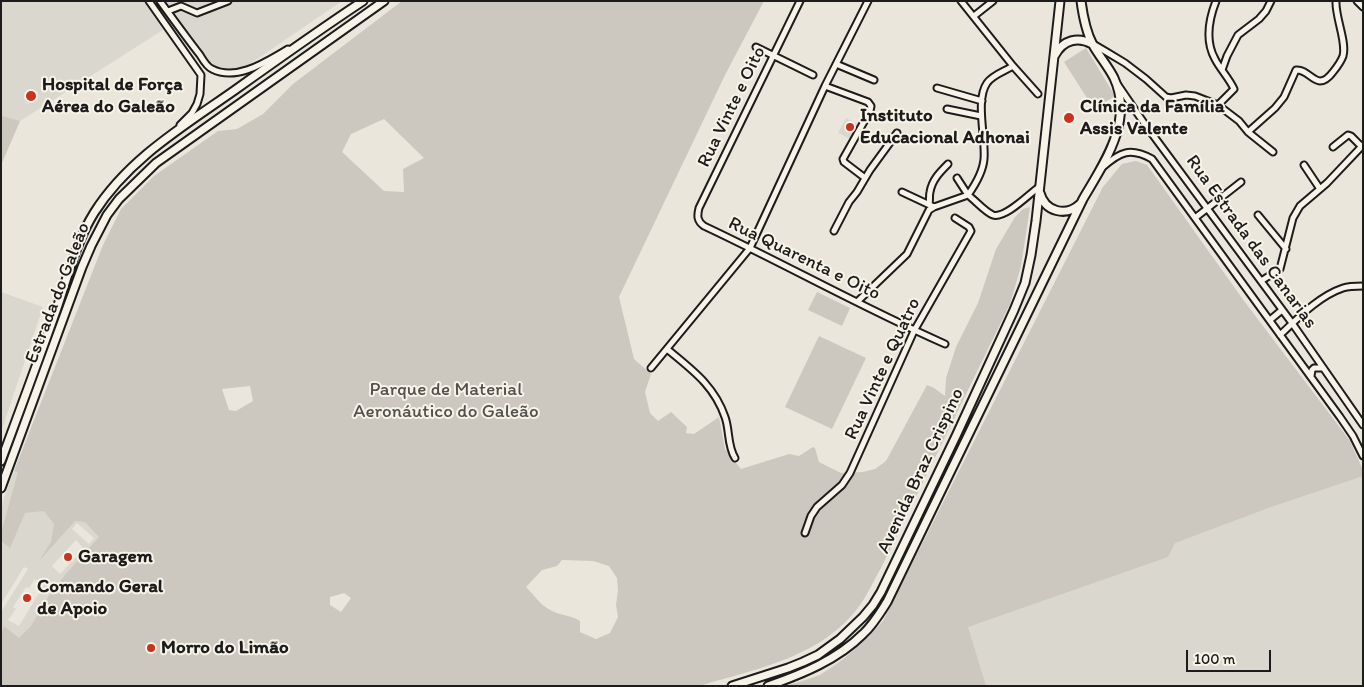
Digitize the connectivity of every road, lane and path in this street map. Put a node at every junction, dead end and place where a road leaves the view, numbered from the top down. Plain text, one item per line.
1 (149, 1) edge
2 (160, 1) edge
3 (228, 1) edge
4 (363, 1) edge
5 (384, 1) edge
6 (800, 1) edge
7 (868, 1) edge
8 (961, 1) edge
9 (993, 1) edge
10 (1060, 1) edge
11 (1080, 1) edge
12 (1216, 1) edge
13 (1271, 1) edge
14 (1336, 1) edge
15 (1357, 1) edge
16 (1363, 7) edge
17 (168, 11) junction
18 (974, 16) junction
19 (325, 26) junction
20 (1092, 44) junction
21 (756, 47) dead end
22 (774, 56) junction
23 (1054, 57) junction
24 (836, 64) junction
25 (1013, 66) junction
26 (1222, 70) junction
27 (813, 75) dead end
28 (1114, 78) junction
29 (874, 80) dead end
30 (825, 86) junction
31 (937, 88) dead end
32 (1038, 94) dead end
33 (982, 101) junction
34 (1218, 105) junction
35 (947, 109) dead end
36 (981, 116) junction
37 (1248, 132) junction
38 (897, 133) dead end
39 (167, 137) junction
40 (1362, 146) edge
41 (1333, 148) dead end
42 (1273, 152) dead end
43 (948, 164) dead end
44 (1304, 165) dead end
45 (1101, 169) junction
46 (865, 178) junction
47 (957, 178) dead end
48 (1241, 182) dead end
49 (1039, 189) junction
50 (1320, 189) junction
51 (902, 192) dead end
52 (968, 195) junction
53 (1083, 199) junction
54 (932, 205) junction
55 (1208, 208) junction
56 (1258, 215) dead end
57 (954, 218) dead end
58 (1195, 218) junction
59 (704, 226) joint
60 (834, 231) dead end
61 (750, 248) junction
62 (1286, 249) junction
63 (1261, 281) junction
64 (1363, 286) edge
65 (857, 302) junction
66 (1282, 310) junction
67 (1270, 320) junction
68 (1292, 323) junction
69 (914, 331) junction
70 (1280, 335) junction
71 (945, 344) dead end
72 (667, 349) junction
73 (650, 368) dead end
74 (1323, 368) junction
75 (1311, 376) junction
76 (1363, 425) edge
77 (1363, 456) edge
78 (735, 458) dead end
79 (1, 461) edge
80 (1, 488) edge
81 (805, 532) dead end
82 (732, 686) edge
83 (768, 686) edge

1 - 39 street
2 - 17 street
3 - 17 street
4 - 19 main road, Estrada do Galeão
5 - 80 main road, Estrada do Galeão
6 - 22 street, Rua Vinte e Oito
7 - 24 street
8 - 18 street
9 - 18 street
10 - 23 main road, Avenida Braz Crispino
11 - 20 main road, Avenida Braz Crispino
12 - 26 street
13 - 26 street
14 - 37 street
15 - 16 street
17 - 19 street
18 - 25 street
19 - 39 main road, Estrada do Galeão
20 - 23 main road
20 - 28 main road, Avenida Braz Crispino
20 - 34 street
21 - 22 street
22 - 27 street
22 - 59 street, Rua Vinte e Oito
23 - 49 main road, Avenida Braz Crispino
24 - 29 street
24 - 30 street
25 - 32 street
25 - 33 street
26 - 34 street
28 - 45 main road, Avenida Braz Crispino
28 - 55 street, Rua Estrada das Canarias
30 - 46 street
30 - 61 street
31 - 33 street
33 - 36 street
34 - 37 street
35 - 36 street
36 - 52 street
37 - 42 street
38 - 46 street
39 - 79 main road, Estrada do Galeão
40 - 41 street
40 - 50 street
43 - 54 street
44 - 50 street
45 - 53 main road, Avenida Braz Crispino
45 - 58 street, Rua Estrada das Canarias
46 - 60 street
47 - 52 street
48 - 55 street
49 - 52 street
49 - 53 main road
49 - 82 main road, Avenida Braz Crispino
50 - 62 street
51 - 54 street
52 - 54 street
53 - 83 main road, Avenida Braz Crispino
54 - 65 street
55 - 58 street
55 - 63 street, Rua Estrada das Canarias
56 - 62 street
57 - 69 street, Rua Vinte e Quatro
58 - 67 street, Rua Estrada das Canarias
59 - 61 street, Rua Quarenta e Oito
61 - 65 street, Rua Quarenta e Oito
61 - 72 street
62 - 63 street
63 - 66 street, Rua Estrada das Canarias
64 - 68 street
65 - 69 street, Rua Quarenta e Oito
66 - 67 street
66 - 68 street, Rua Estrada das Canarias
67 - 70 street, Rua Estrada das Canarias
68 - 70 street
68 - 74 street, Rua Estrada das Canarias
69 - 71 street, Rua Quarenta e Oito
69 - 81 street, Rua Vinte e Quatro
70 - 75 street, Rua Estrada das Canarias
72 - 73 street
72 - 78 street
74 - 75 street
74 - 76 street, Rua Estrada das Canarias
75 - 77 street, Rua Estrada das Canarias

